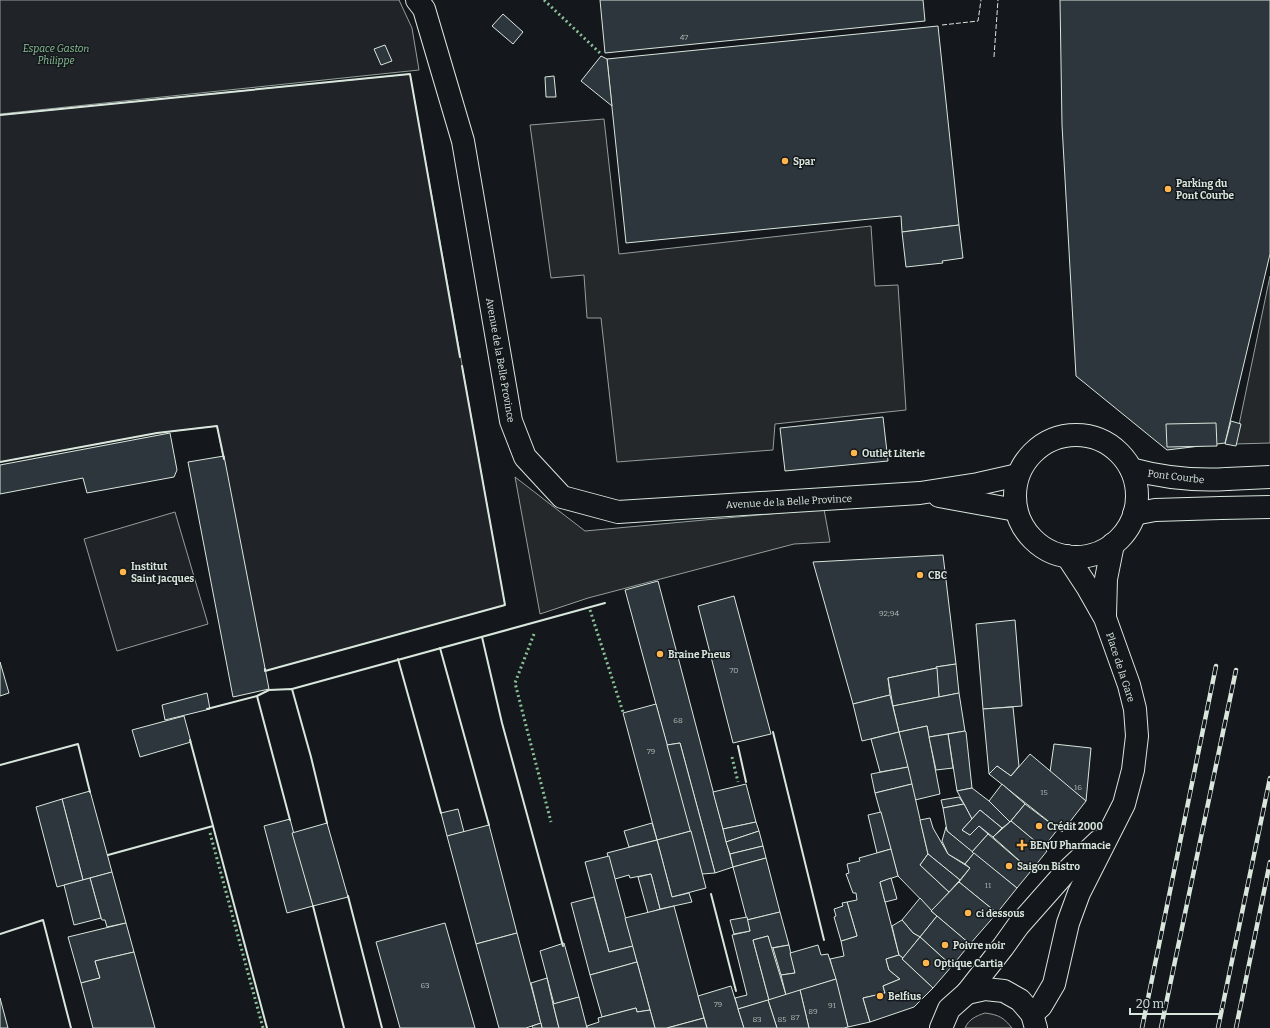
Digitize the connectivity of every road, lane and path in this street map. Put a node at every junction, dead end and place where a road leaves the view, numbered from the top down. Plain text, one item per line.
1 (417, 0) edge
2 (1131, 469) junction
3 (1018, 475) junction
4 (1270, 477) edge
5 (920, 493) junction
6 (1270, 506) edge
7 (1016, 510) junction
8 (1134, 514) junction
9 (1113, 544) junction
10 (1067, 556) junction
11 (1105, 618) junction
12 (1108, 832) junction
13 (967, 994) junction
14 (1034, 1021) edge
15 (941, 1028) edge

1 - 5 main road, Avenue de la Belle Province
2 - 3 main road
2 - 4 main road, Pont Courbe, bridge
2 - 8 main road
3 - 5 main road, Avenue de la Belle Province
3 - 7 main road
5 - 7 main road, Avenue de la Belle Province
6 - 8 main road, bridge
7 - 10 main road
8 - 9 main road
9 - 10 main road
9 - 11 main road, Place de la Gare
10 - 11 main road, Place de la Gare
11 - 12 main road, Place de la Gare
12 - 13 main road, Place de la Gare
12 - 14 main road, Place de la Gare
13 - 14 main road, Place de la Gare
13 - 15 main road, Place de la Gare

